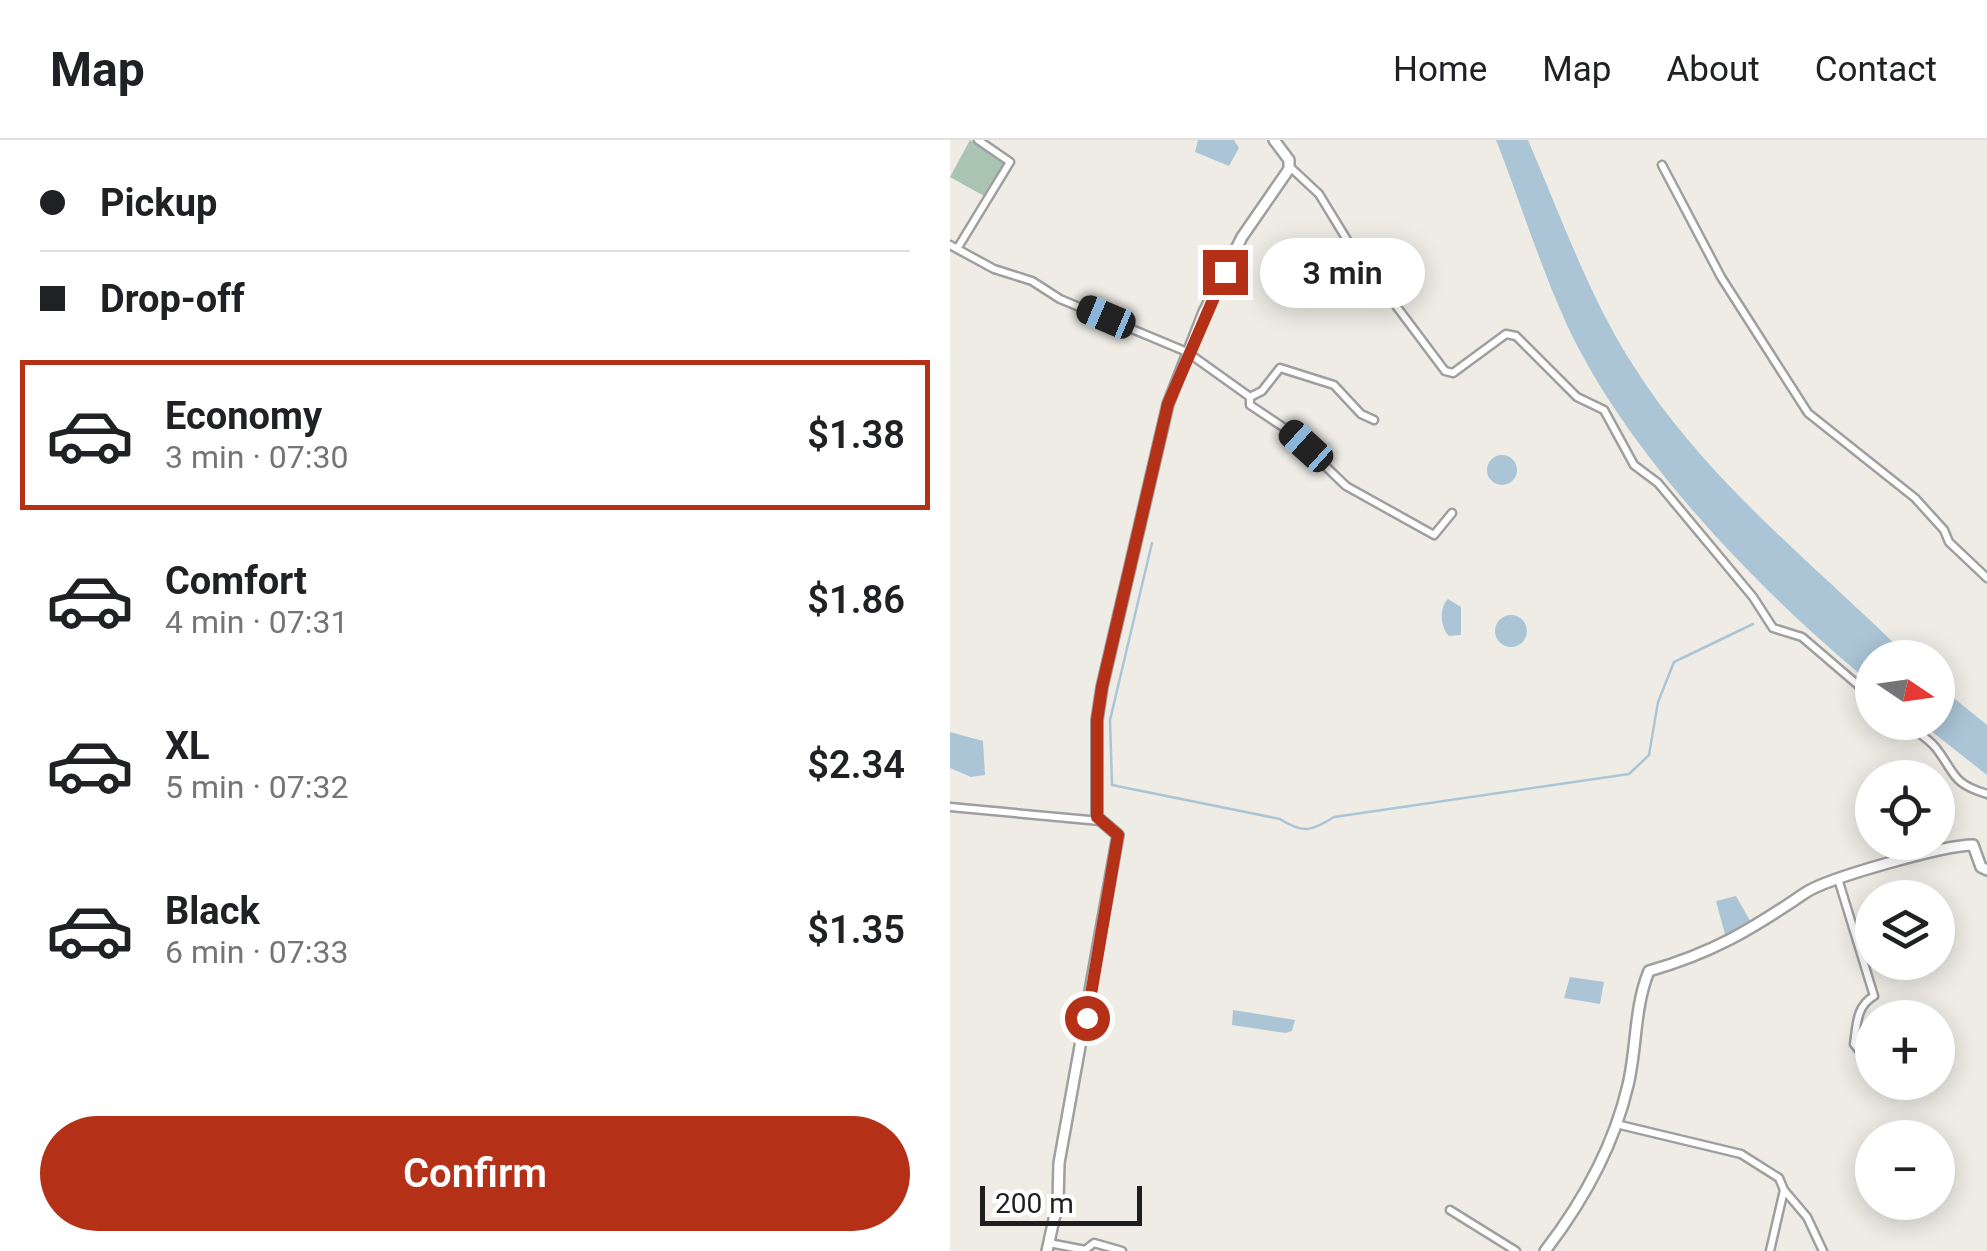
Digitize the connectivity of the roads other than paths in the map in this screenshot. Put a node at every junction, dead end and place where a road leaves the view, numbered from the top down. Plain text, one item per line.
1 (978, 140) edge
2 (1274, 140) edge
3 (1662, 165) dead end
4 (1290, 166) junction
5 (954, 247) edge
6 (1187, 352) junction
7 (1250, 397) junction
8 (1374, 420) dead end
9 (1452, 513) dead end
10 (1987, 578) edge
11 (1855, 682) edge
12 (1925, 740) edge
13 (1987, 794) edge
14 (950, 807) edge
15 (1100, 821) junction
16 (1987, 870) edge
17 (1839, 882) junction
18 (1865, 1000) edge
19 (1614, 1124) junction
20 (1784, 1190) junction
21 (1450, 1210) dead end
22 (1048, 1247) edge
23 (1122, 1251) edge
24 (1516, 1251) edge
25 (1545, 1251) edge
26 (1770, 1251) edge
27 (1822, 1251) edge

1 - 5 street
2 - 4 street
3 - 10 street
4 - 6 street
4 - 11 street
5 - 6 street
6 - 7 street
6 - 15 street
7 - 8 street
7 - 9 street
12 - 13 street
14 - 15 street
15 - 22 street
16 - 17 street
17 - 18 street
17 - 19 street
19 - 20 street
19 - 25 street
20 - 26 street
20 - 27 street
21 - 24 street
22 - 23 street

